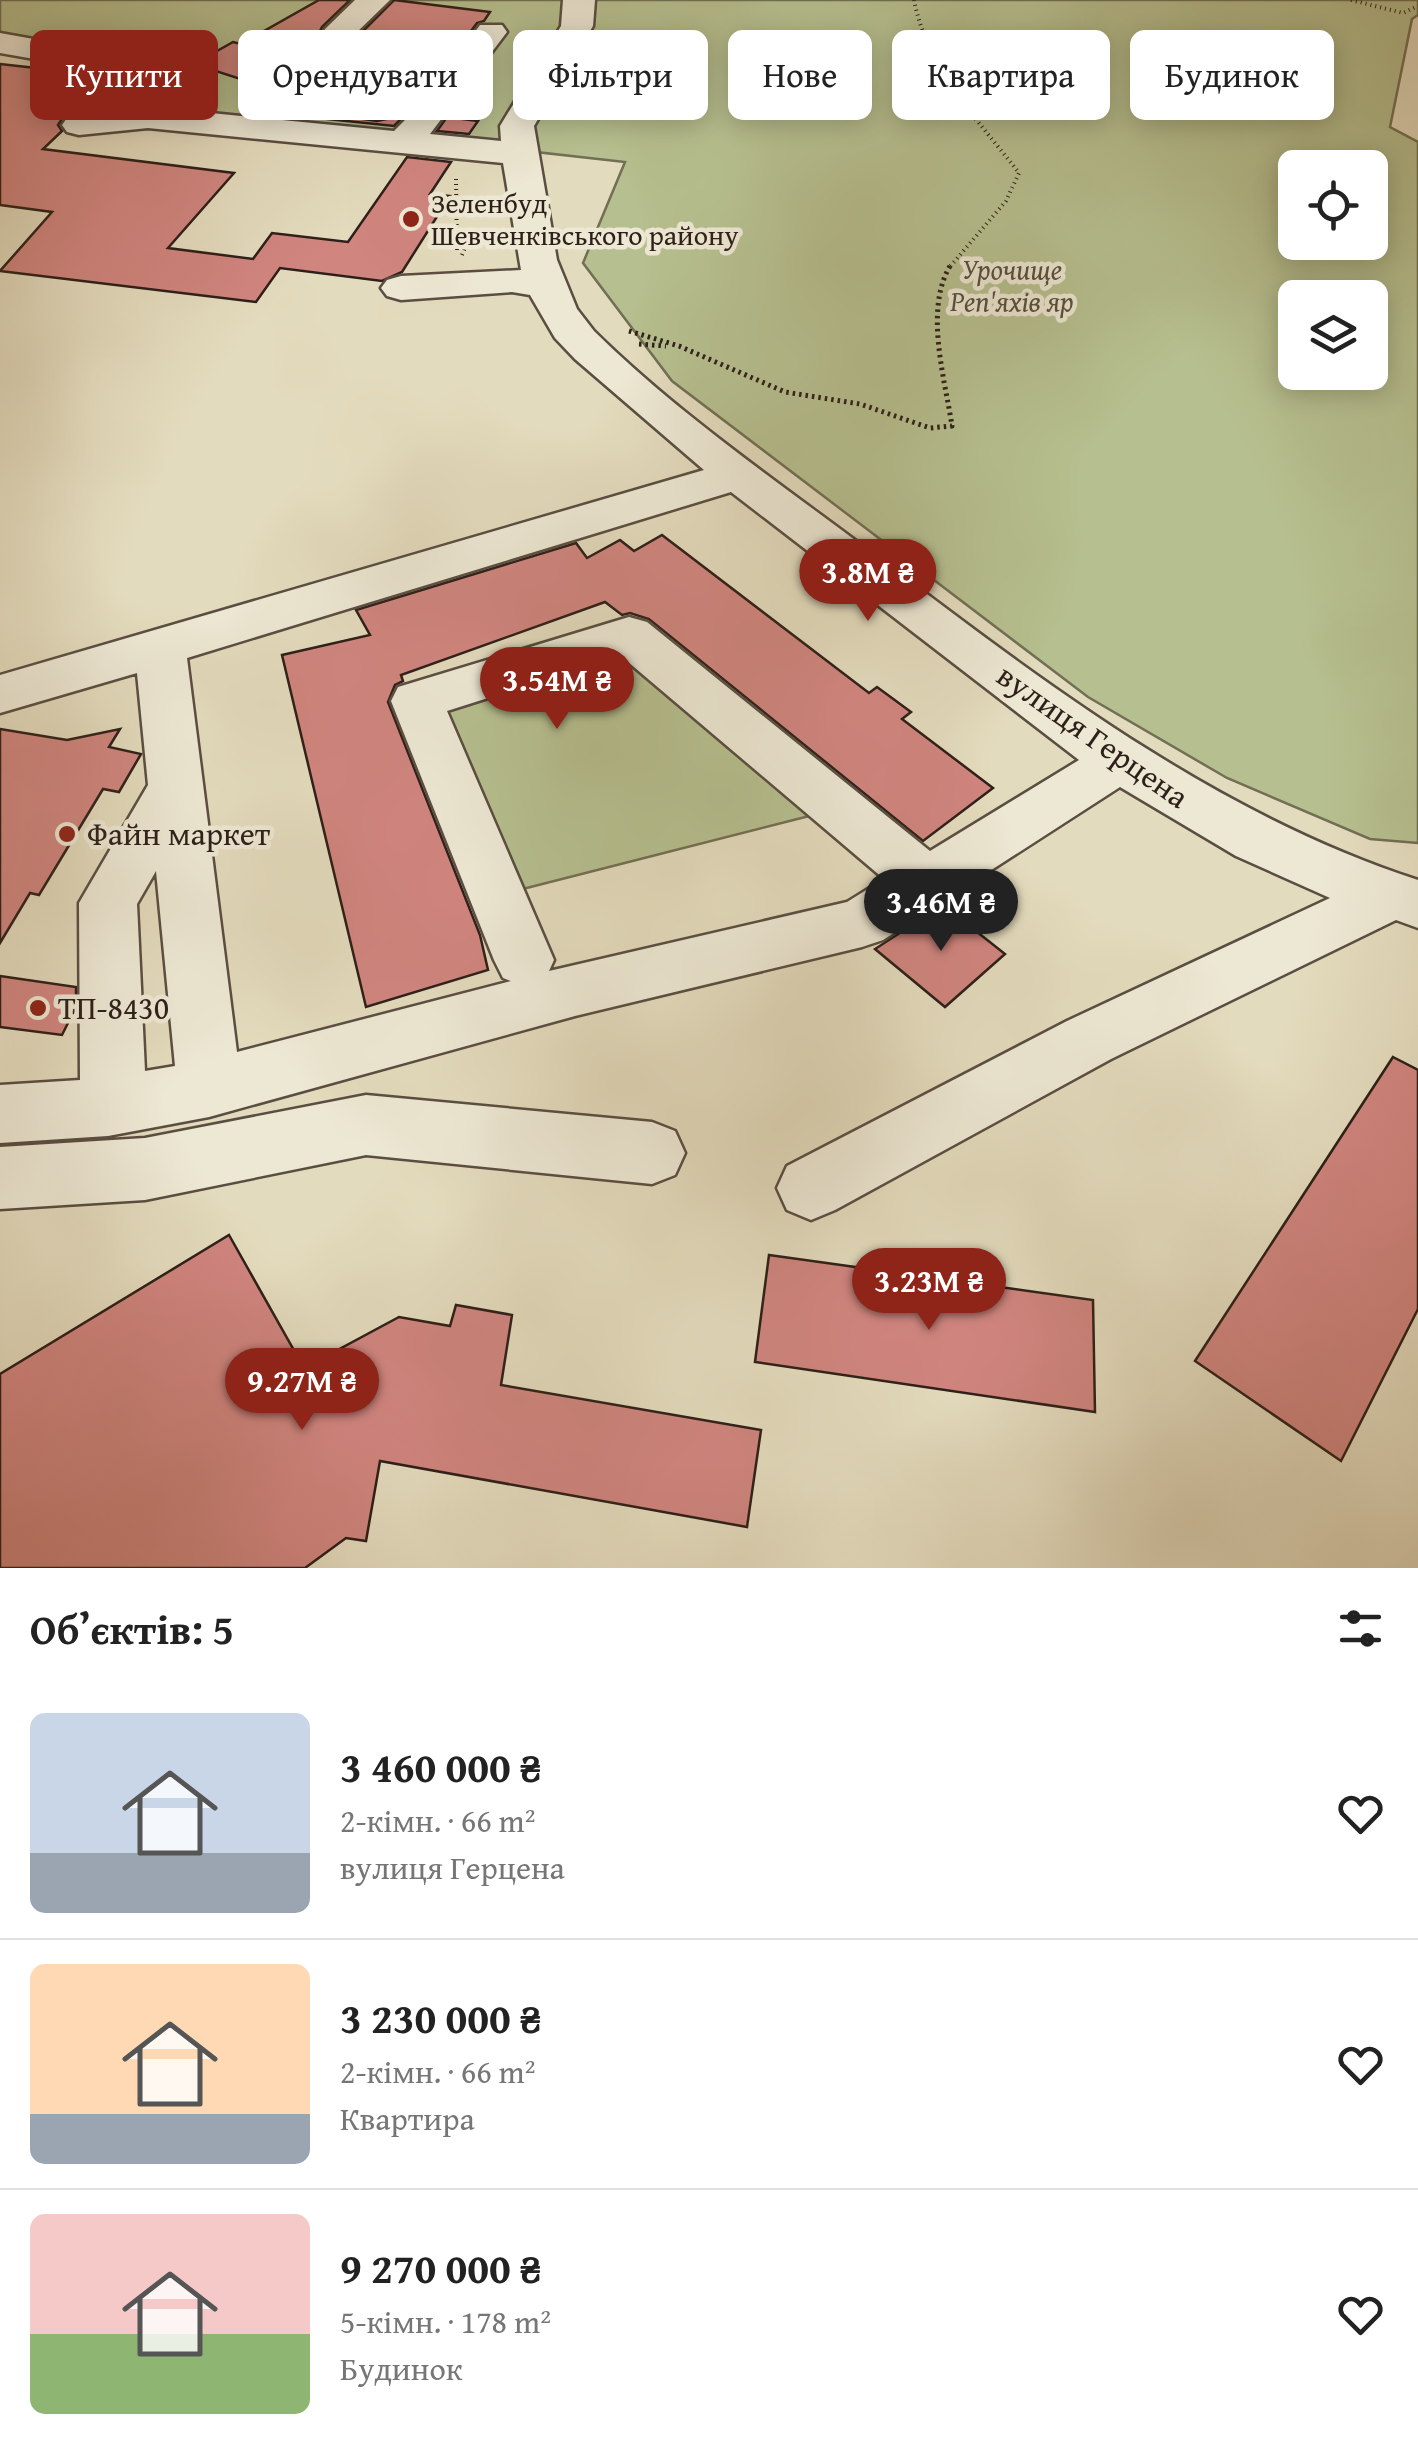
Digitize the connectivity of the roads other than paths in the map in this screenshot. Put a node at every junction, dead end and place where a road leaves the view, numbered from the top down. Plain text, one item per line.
1 (374, 0) edge
2 (579, 0) edge
3 (341, 30) edge
4 (0, 43) edge
5 (423, 120) edge
6 (201, 122) junction
7 (79, 125) dead end
8 (403, 142) junction
9 (520, 154) junction
10 (540, 266) junction
11 (401, 288) dead end
12 (737, 475) junction
13 (160, 648) junction
14 (0, 694) edge
15 (1119, 761) junction
16 (176, 785) junction
17 (928, 882) junction
18 (1404, 900) edge
19 (524, 960) dead end
20 (209, 1088) junction
21 (108, 1107) junction
22 (0, 1114) edge
23 (652, 1153) dead end
24 (0, 1178) edge
25 (811, 1188) dead end

1 - 3 street
2 - 9 street, вулиця Герцена
4 - 6 street
5 - 8 street
6 - 7 street
6 - 8 street
8 - 9 street
9 - 10 street, вулиця Герцена
10 - 11 street
10 - 12 street, вулиця Герцена
12 - 13 street
12 - 15 street, вулиця Герцена
13 - 14 street
13 - 16 street
15 - 17 street
15 - 18 street, вулиця Герцена
16 - 20 street
16 - 21 street
17 - 19 street
17 - 20 street
18 - 25 street
20 - 21 street
21 - 22 street
23 - 24 street

